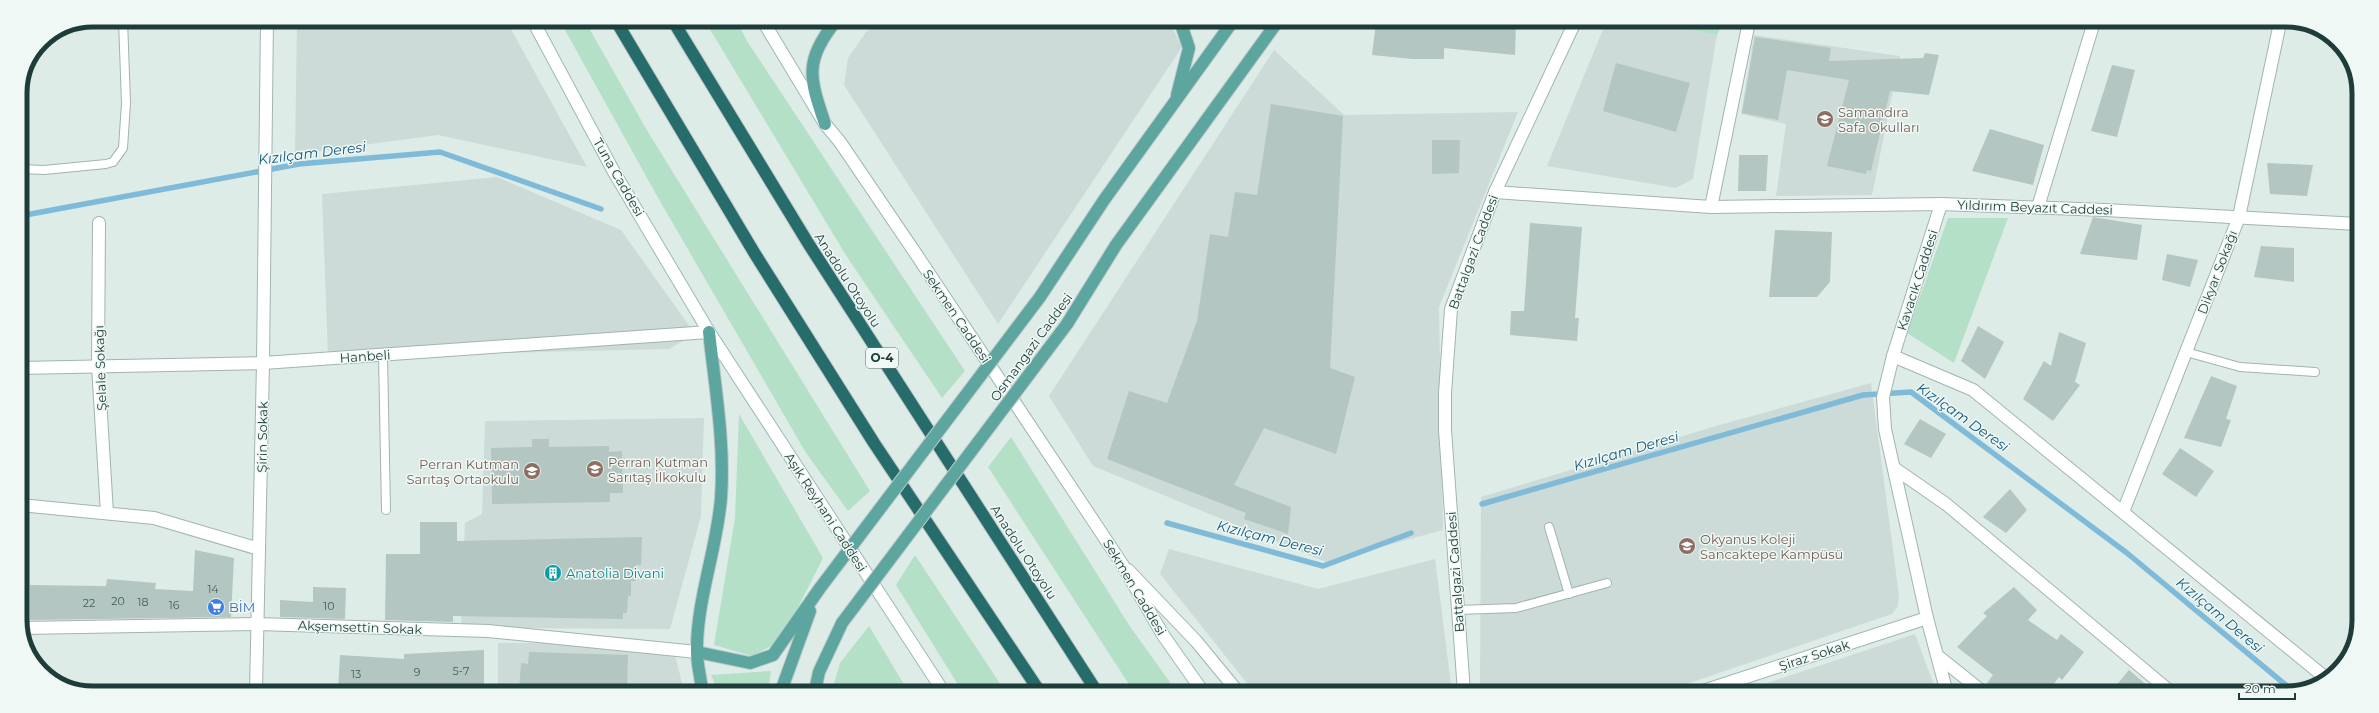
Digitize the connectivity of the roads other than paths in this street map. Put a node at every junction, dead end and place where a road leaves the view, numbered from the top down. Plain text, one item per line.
1 (123, 27) edge
2 (267, 27) edge
3 (537, 27) edge
4 (620, 27) edge
5 (677, 27) edge
6 (767, 27) edge
7 (831, 27) edge
8 (1182, 27) edge
9 (1229, 27) edge
10 (1274, 27) edge
11 (1573, 27) edge
12 (1748, 27) edge
13 (2092, 27) edge
14 (2279, 27) edge
15 (1175, 102) junction
16 (825, 124) junction
17 (27, 169) edge
18 (1494, 192) junction
19 (1941, 204) junction
20 (1711, 206) junction
21 (2038, 207) junction
22 (2239, 217) junction
23 (98, 223) dead end
24 (2352, 224) edge
25 (709, 332) junction
26 (2186, 352) junction
27 (383, 355) junction
28 (1893, 356) junction
29 (263, 363) junction
30 (98, 366) junction
31 (27, 368) edge
32 (2315, 372) dead end
33 (1894, 468) junction
34 (27, 505) edge
35 (386, 510) dead end
36 (2123, 512) junction
37 (107, 513) junction
38 (1549, 527) dead end
39 (259, 549) junction
40 (1122, 564) junction
41 (1607, 583) dead end
42 (820, 588) junction
43 (1569, 594) junction
44 (1458, 610) junction
45 (1927, 618) junction
46 (257, 624) junction
47 (27, 628) edge
48 (697, 652) junction
49 (1939, 658) junction
50 (2322, 675) edge
51 (256, 686) edge
52 (701, 686) edge
53 (783, 686) edge
54 (816, 686) edge
55 (938, 686) edge
56 (1036, 686) edge
57 (1093, 686) edge
58 (1199, 686) edge
59 (1233, 686) edge
60 (1464, 686) edge
61 (1718, 686) edge
62 (1945, 686) edge
63 (1975, 686) edge
64 (2164, 686) edge

1 - 17 lane
2 - 29 street, Şirin Sokak
3 - 25 street, Tuna Caddesi
4 - 56 highway
5 - 57 highway, Anadolu Otoyolu / O-4
6 - 16 street, Sekmen Caddesi
7 - 16 main road
8 - 15 main road
9 - 15 main road, Osmangazi Caddesi
10 - 54 main road, Osmangazi Caddesi, bridge
11 - 18 street, Battalgazi Caddesi
12 - 20 street
13 - 21 street
14 - 22 street, Dikyar Sokağı
15 - 42 main road, Osmangazi Caddesi, bridge
16 - 40 street, Sekmen Caddesi
18 - 20 street, Yıldırım Beyazıt Caddesi
18 - 44 street, Battalgazi Caddesi
19 - 20 street, Yıldırım Beyazıt Caddesi
19 - 21 street, Yıldırım Beyazıt Caddesi
19 - 28 street, Kavacık Caddesi
21 - 22 street, Yıldırım Beyazıt Caddesi
22 - 24 street, Yıldırım Beyazıt Caddesi
22 - 26 street, Dikyar Sokağı
23 - 30 street, Şelale Sokağı
25 - 27 street, Hanbeli
25 - 48 main road
25 - 55 street, Aşık Reyhani Caddesi
26 - 32 lane
26 - 36 street, Dikyar Sokağı
27 - 29 street, Hanbeli
27 - 35 lane
28 - 33 street, Kavacık Caddesi
28 - 36 street
29 - 30 street, Hanbeli
29 - 39 street, Şirin Sokak
30 - 31 street, Hanbeli
30 - 37 street, Şelale Sokağı
33 - 45 street, Kavacık Caddesi
33 - 64 street
34 - 37 street
36 - 50 street
37 - 39 street
38 - 43 lane
39 - 46 street, Şirin Sokak
40 - 58 street, Sekmen Caddesi
40 - 59 street
41 - 43 lane
42 - 48 main road
42 - 53 main road, Osmangazi Caddesi
43 - 44 lane
44 - 60 street, Battalgazi Caddesi
45 - 49 street, Kavacık Caddesi
45 - 61 street, Şiraz Sokak
46 - 47 street, Akşemsettin Sokak
46 - 48 street, Akşemsettin Sokak
46 - 51 street, Şirin Sokak
48 - 52 main road
49 - 62 street, Kavacık Caddesi
49 - 63 street

